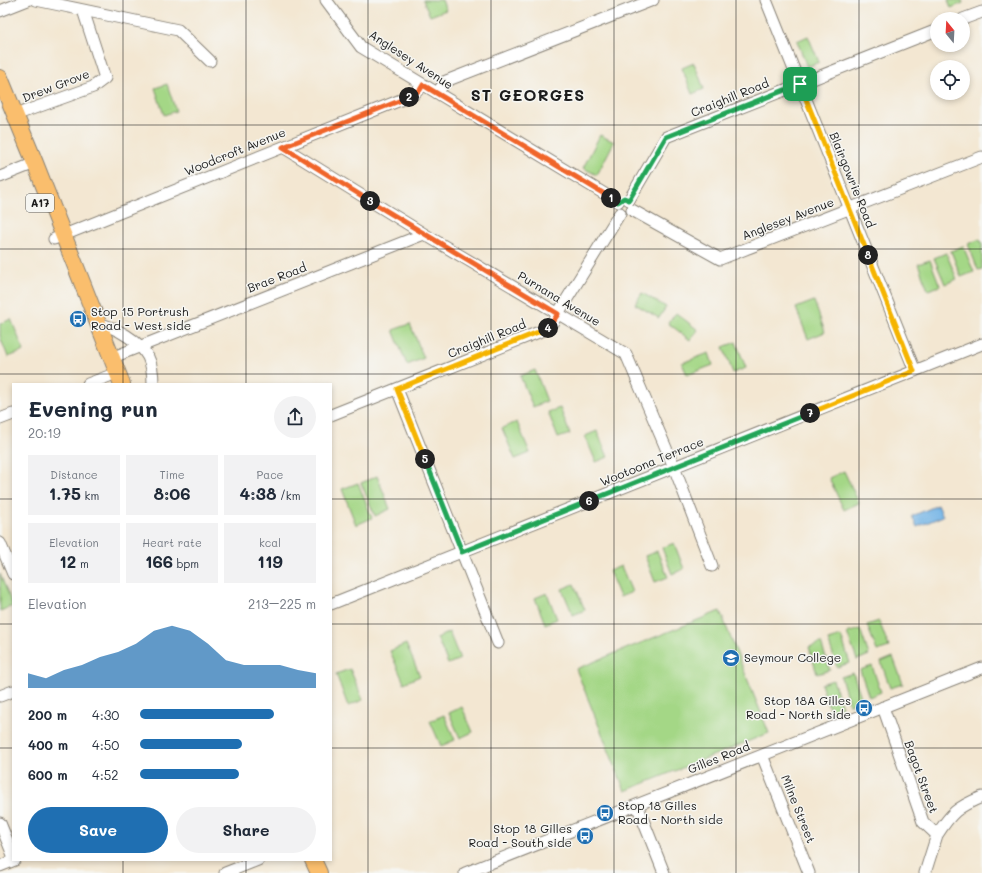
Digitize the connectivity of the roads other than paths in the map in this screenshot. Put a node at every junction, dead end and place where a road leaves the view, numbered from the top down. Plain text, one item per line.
1 (28, 0) edge
2 (36, 0) edge
3 (326, 0) edge
4 (653, 0) edge
5 (766, 0) edge
6 (83, 10) junction
7 (0, 11) edge
8 (982, 12) edge
9 (970, 16) edge
10 (930, 33) edge
11 (210, 61) dead end
12 (0, 78) edge
13 (800, 84) junction
14 (423, 85) junction
15 (437, 93) junction
16 (0, 103) edge
17 (15, 115) junction
18 (283, 147) junction
19 (982, 157) edge
20 (30, 165) junction
21 (0, 177) edge
22 (631, 205) junction
23 (619, 208) junction
24 (850, 208) junction
25 (424, 234) junction
26 (58, 237) junction
27 (558, 314) junction
28 (97, 323) junction
29 (982, 344) edge
30 (139, 346) junction
31 (111, 358) junction
32 (914, 371) junction
33 (114, 381) edge
34 (97, 383) edge
35 (153, 383) edge
36 (397, 389) junction
37 (12, 414) edge
38 (332, 415) edge
39 (0, 419) edge
40 (674, 467) junction
41 (0, 542) edge
42 (462, 552) junction
43 (3, 560) edge
44 (712, 566) dead end
45 (12, 573) edge
46 (332, 604) edge
47 (498, 644) dead end
48 (982, 668) edge
49 (12, 691) edge
50 (0, 696) edge
51 (883, 707) junction
52 (762, 755) junction
53 (982, 797) edge
54 (637, 805) junction
55 (0, 823) edge
56 (937, 835) junction
57 (12, 853) edge
58 (12, 861) edge
59 (255, 861) edge
60 (302, 861) edge
61 (313, 861) edge
62 (0, 866) edge
63 (225, 873) edge
64 (307, 873) edge
65 (319, 873) edge
66 (465, 873) edge
67 (664, 873) edge
68 (809, 873) edge
69 (925, 873) edge

1 - 7 street
2 - 6 street
3 - 14 street, Anglesey Avenue
4 - 15 street
5 - 13 street, Blairgowrie Road
6 - 11 street
6 - 17 street, Drew Grove
8 - 9 street
10 - 13 street, Craighill Road
12 - 17 highway, A17
13 - 22 street, Craighill Road
13 - 24 street, Blairgowrie Road
14 - 15 street, Anglesey Avenue
14 - 18 street, Woodcroft Avenue
15 - 23 street, Anglesey Avenue
16 - 20 highway, A17
17 - 20 highway, A17
18 - 25 street, Purnana Avenue
18 - 26 street, Woodcroft Avenue
19 - 24 street, Anglesey Avenue
20 - 21 street
20 - 26 highway, A17
22 - 23 street
22 - 24 street, Anglesey Avenue
23 - 27 street, Craighill Road
24 - 32 street, Blairgowrie Road
25 - 27 street, Purnana Avenue
25 - 30 street, Brae Road
26 - 28 highway, A17
26 - 33 highway, A17
27 - 36 street, Craighill Road
27 - 40 street, Purnana Avenue
28 - 30 street
28 - 31 highway, A17
29 - 32 street, Wootoona Terrace
30 - 31 street, Brae Road
30 - 35 street
31 - 33 highway, A17
32 - 40 street, Wootoona Terrace
33 - 34 street
36 - 38 street, Craighill Road
36 - 42 street
37 - 39 street
40 - 42 street, Wootoona Terrace
40 - 44 street, Purnana Avenue
41 - 43 street
42 - 46 street, Wootoona Terrace
42 - 47 street
43 - 45 street
48 - 51 street, Gilles Road
49 - 50 street
51 - 52 street, Gilles Road
51 - 56 street, Bagot Street
52 - 54 street, Gilles Road
52 - 68 street, Milne Street
53 - 56 street
54 - 66 street, Gilles Road
54 - 67 street
55 - 57 street
56 - 69 street
58 - 62 street
59 - 63 street
60 - 64 highway
61 - 65 highway

